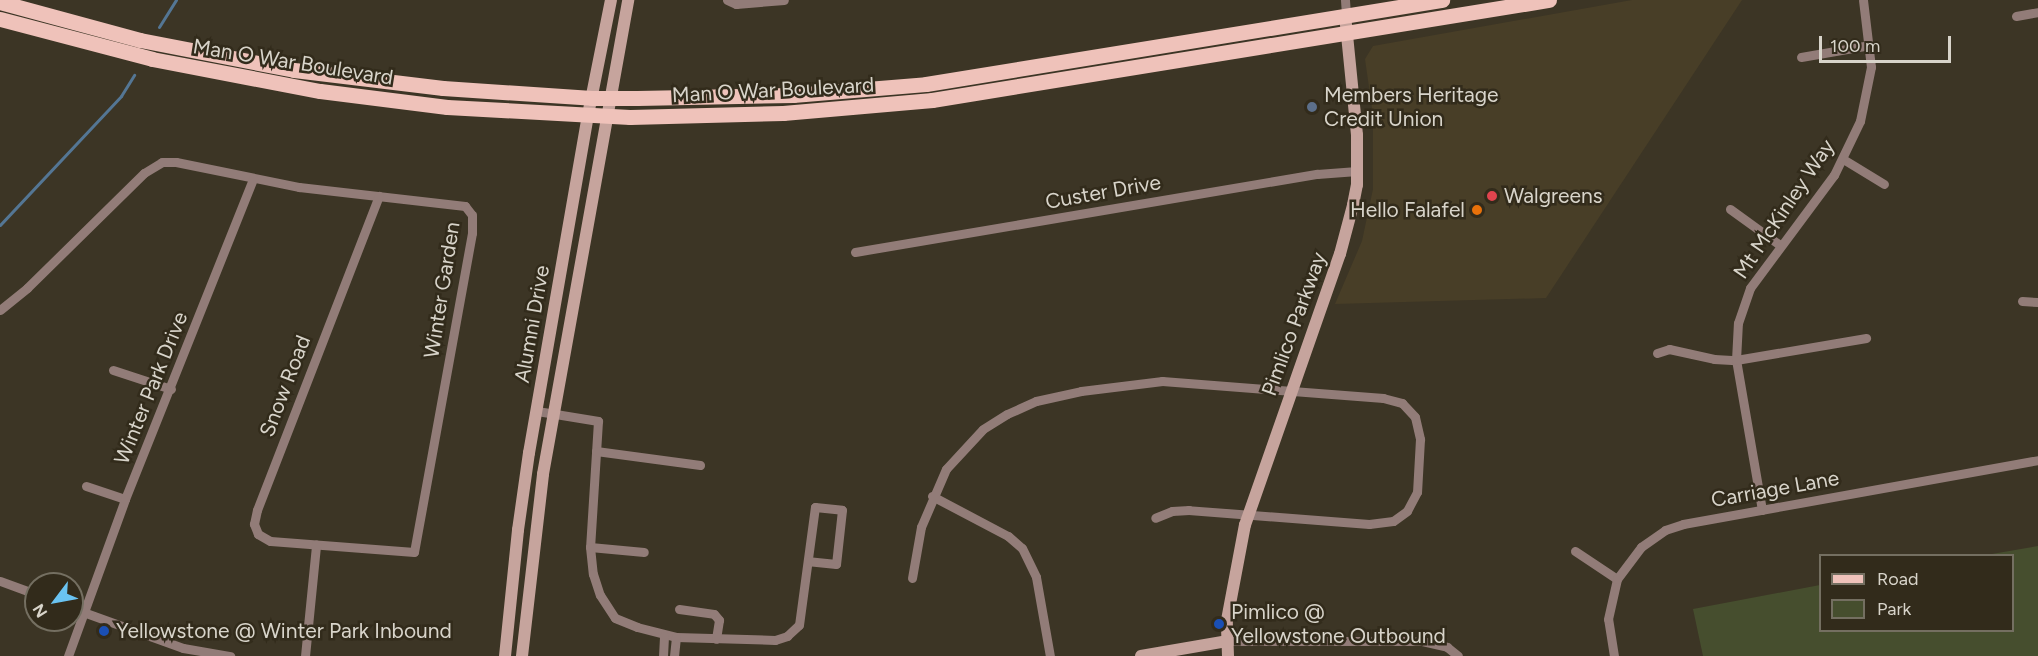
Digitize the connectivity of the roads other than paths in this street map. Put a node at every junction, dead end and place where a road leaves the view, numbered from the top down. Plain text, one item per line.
1 (611, 0) edge
2 (628, 0) edge
3 (727, 0) edge
4 (784, 0) edge
5 (1345, 0) edge
6 (1442, 0) edge
7 (1549, 0) edge
8 (1863, 0) edge
9 (0, 2) edge
10 (2038, 12) edge
11 (1346, 16) junction
12 (2016, 16) dead end
13 (0, 19) edge
14 (1347, 34) junction
15 (1870, 45) junction
16 (1801, 57) dead end
17 (592, 98) junction
18 (609, 98) junction
19 (588, 115) junction
20 (607, 116) junction
21 (1843, 159) junction
22 (1357, 171) junction
23 (253, 179) junction
24 (1884, 184) dead end
25 (379, 196) junction
26 (1730, 208) dead end
27 (1780, 245) junction
28 (855, 252) dead end
29 (2022, 301) dead end
30 (2038, 302) edge
31 (0, 310) edge
32 (1866, 338) dead end
33 (1657, 352) dead end
34 (1736, 360) junction
35 (113, 370) dead end
36 (171, 389) junction
37 (1291, 391) junction
38 (537, 411) junction
39 (554, 413) junction
40 (596, 451) junction
41 (2038, 460) edge
42 (700, 465) dead end
43 (86, 486) dead end
44 (932, 496) junction
45 (125, 499) junction
46 (1762, 510) junction
47 (1249, 514) junction
48 (1155, 518) dead end
49 (316, 544) junction
50 (590, 547) junction
51 (1575, 551) dead end
52 (644, 552) dead end
53 (809, 561) junction
54 (912, 578) dead end
55 (1617, 579) junction
56 (0, 580) edge
57 (24, 589) edge
58 (680, 609) dead end
59 (84, 612) joint
60 (77, 632) edge
61 (664, 636) junction
62 (676, 637) junction
63 (716, 639) junction
64 (1227, 641) junction
65 (68, 656) edge
66 (230, 656) edge
67 (305, 656) edge
68 (505, 656) edge
69 (522, 656) edge
70 (663, 656) edge
71 (674, 656) edge
72 (1050, 656) edge
73 (1141, 656) edge
74 (1228, 656) edge
75 (1458, 656) edge
76 (1614, 656) edge

1 - 17 main road, Alumni Drive
2 - 18 main road, Alumni Drive
3 - 4 street
5 - 11 street, Pimlico Parkway
6 - 11 main road, Man O War Boulevard
7 - 14 main road, Man O War Boulevard
8 - 15 street, Mt McKinley Way
9 - 17 main road, Man O War Boulevard
10 - 12 street
11 - 14 main road, Pimlico Parkway
11 - 18 main road, Man O War Boulevard
13 - 19 main road, Man O War Boulevard
14 - 20 main road, Man O War Boulevard
14 - 22 main road, Pimlico Parkway
15 - 16 street
15 - 21 street, Mt McKinley Way
17 - 18 main road, Man O War Boulevard
17 - 19 main road, Alumni Drive
18 - 20 main road, Alumni Drive
19 - 20 main road, Man O War Boulevard
19 - 38 main road, Alumni Drive
20 - 39 main road, Alumni Drive
21 - 24 street
21 - 27 street, Mt McKinley Way
22 - 28 street, Custer Drive
22 - 37 main road, Pimlico Parkway
23 - 25 street, Winter Garden
23 - 31 street, Winter Garden
23 - 36 street, Winter Park Drive
25 - 49 street, Snow Road
25 - 49 street, Winter Garden
26 - 27 street
27 - 34 street, Mt McKinley Way
29 - 30 street
32 - 34 street
33 - 34 street
34 - 46 street, Mt McKinley Way
35 - 36 street
36 - 45 street, Winter Park Drive
37 - 44 street
37 - 47 main road, Pimlico Parkway
37 - 47 street
38 - 39 street
38 - 68 main road, Alumni Drive
39 - 40 street
39 - 69 main road, Alumni Drive
40 - 42 street
40 - 50 street
41 - 46 street, Carriage Lane
43 - 45 street
44 - 54 street
44 - 72 street
45 - 59 street, Winter Park Drive
46 - 55 street, Carriage Lane
47 - 48 street
47 - 64 main road, Pimlico Parkway
49 - 67 street
50 - 52 street
50 - 61 street
51 - 55 street
53 - 53 street
53 - 63 street
55 - 76 street, Carriage Lane
56 - 57 street
58 - 63 street
59 - 66 street
60 - 65 street, Winter Park Drive
61 - 62 street
61 - 70 street
62 - 63 street
62 - 71 street
64 - 73 main road
64 - 74 main road, Pimlico Parkway
64 - 75 street

